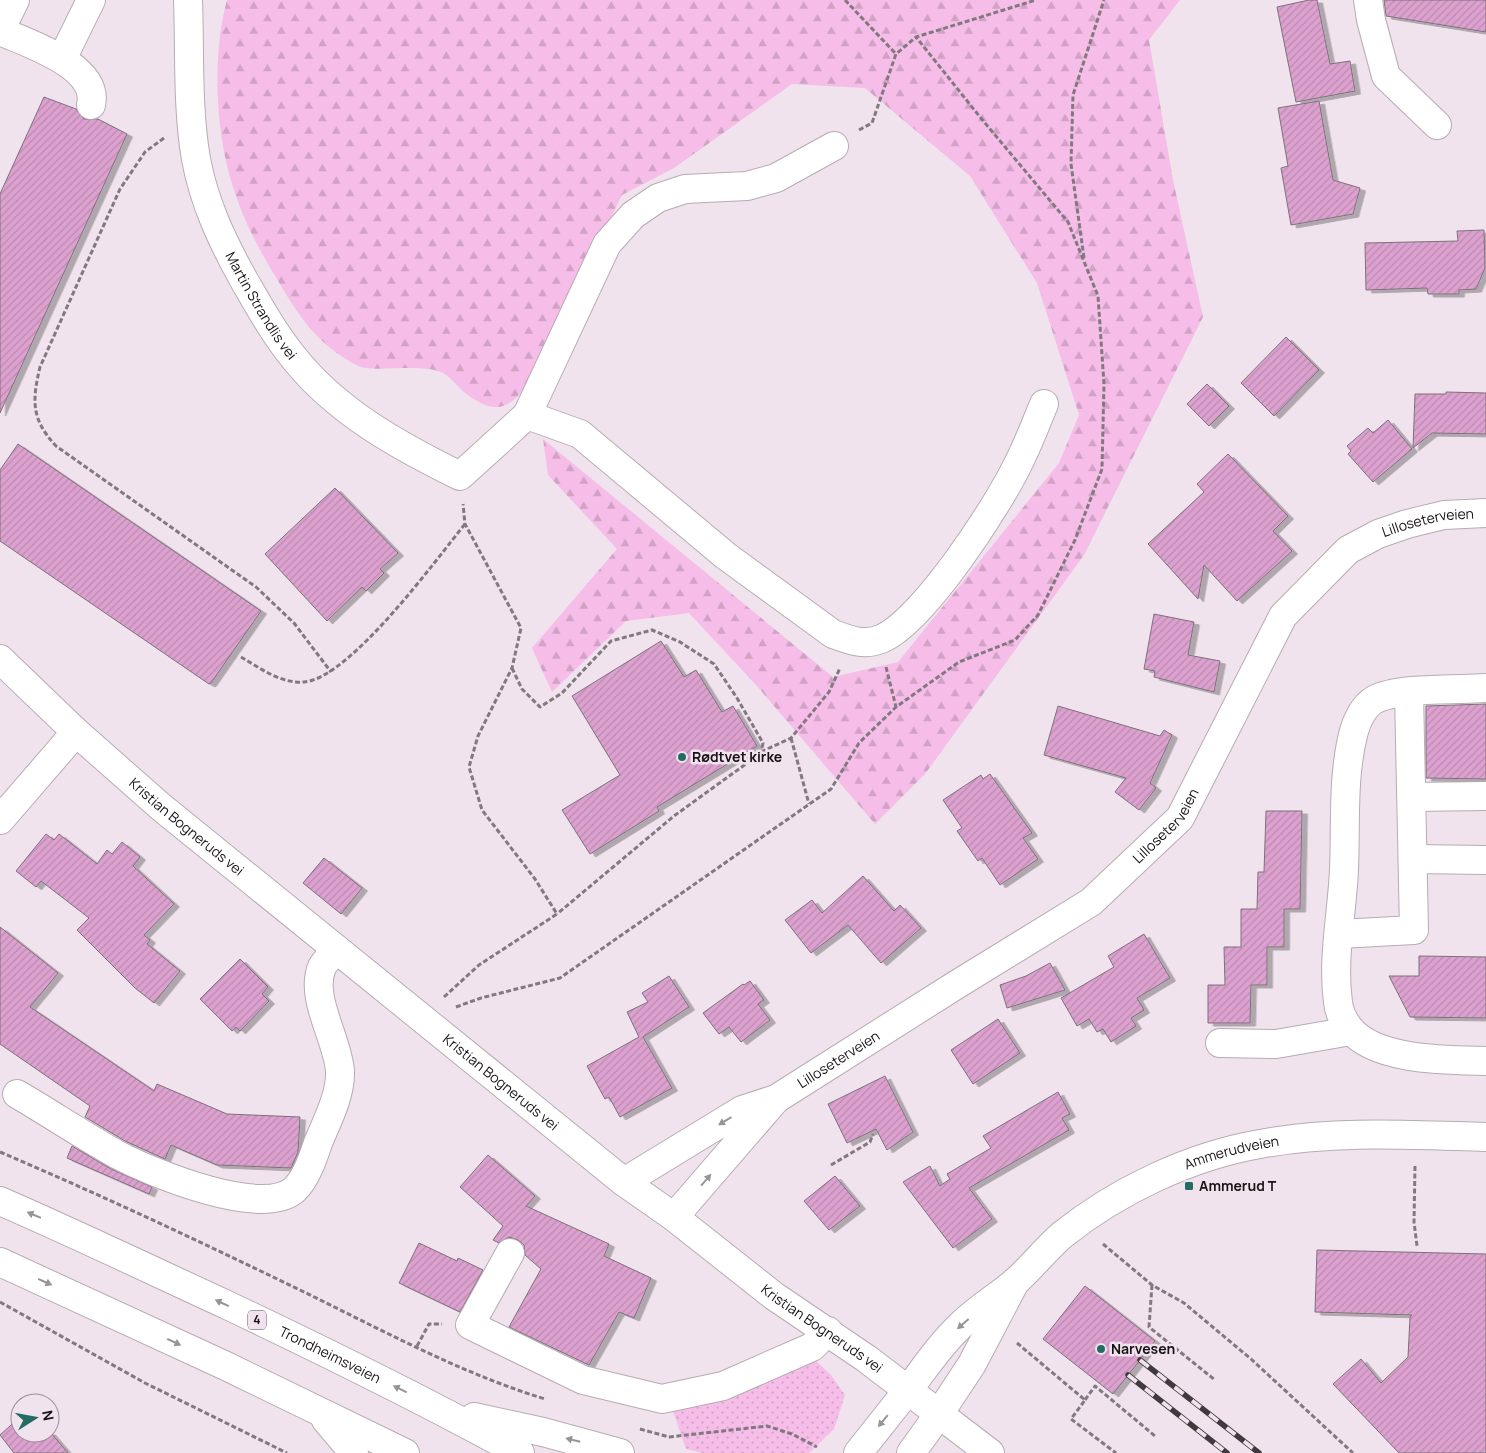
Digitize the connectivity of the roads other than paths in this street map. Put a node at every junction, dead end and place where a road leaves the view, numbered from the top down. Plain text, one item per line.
1 (15, 0) edge
2 (91, 0) edge
3 (188, 0) edge
4 (1368, 0) edge
5 (0, 31) edge
6 (62, 59) junction
7 (91, 105) dead end
8 (1437, 125) dead end
9 (834, 146) road end
10 (1044, 404) dead end
11 (527, 415) junction
12 (1486, 513) edge
13 (2, 664) edge
14 (1486, 688) edge
15 (1409, 692) junction
16 (76, 732) junction
17 (1486, 796) edge
18 (1412, 797) junction
19 (0, 820) edge
20 (1413, 859) junction
21 (1486, 860) edge
22 (1339, 934) junction
23 (336, 950) junction
24 (1351, 1031) junction
25 (1220, 1044) dead end
26 (1486, 1060) edge
27 (17, 1094) dead end
28 (776, 1099) junction
29 (1486, 1137) edge
30 (624, 1182) junction
31 (0, 1201) edge
32 (674, 1217) junction
33 (510, 1254) dead end
34 (0, 1262) edge
35 (1014, 1282) junction
36 (828, 1331) junction
37 (908, 1390) junction
38 (318, 1411) junction
39 (444, 1411) junction
40 (940, 1414) junction
41 (354, 1453) edge
42 (405, 1453) edge
43 (520, 1453) edge
44 (620, 1453) edge
45 (858, 1453) edge
46 (912, 1453) edge
47 (990, 1453) edge

1 - 5 main road
2 - 6 main road
3 - 11 main road, Martin Strandlis vei
4 - 8 main road
5 - 6 main road
6 - 7 main road
9 - 11 main road
10 - 11 main road
12 - 28 main road, Lilloseterveien
13 - 16 main road, Kristian Bogneruds vei
14 - 15 main road
15 - 18 main road
15 - 22 main road
16 - 19 main road
16 - 23 main road, Kristian Bogneruds vei
17 - 18 main road
18 - 20 main road
20 - 21 main road
20 - 22 main road
22 - 24 main road
23 - 27 main road
23 - 30 main road, Kristian Bogneruds vei
24 - 25 main road
24 - 26 main road
28 -> 30 main road, Lilloseterveien
32 -> 28 main road, Lilloseterveien
29 - 35 main road, Ammerudveien
30 - 32 main road, Kristian Bogneruds vei
39 -> 31 main road, Trondheimsveien / 4
32 - 36 main road, Kristian Bogneruds vei
33 - 36 main road
34 -> 38 main road
35 -> 37 main road, Ammerudveien
35 - 40 main road, Ammerudveien
36 - 37 main road, Kristian Bogneruds vei
37 - 40 main road, Kristian Bogneruds vei
37 -> 45 main road, Ammerudveien
38 - 41 main road
38 - 42 main road
39 - 43 main road, Trondheimsveien / 4
44 -> 39 main road
40 - 46 main road, Ammerudveien
40 - 47 main road, Kristian Bogneruds vei

